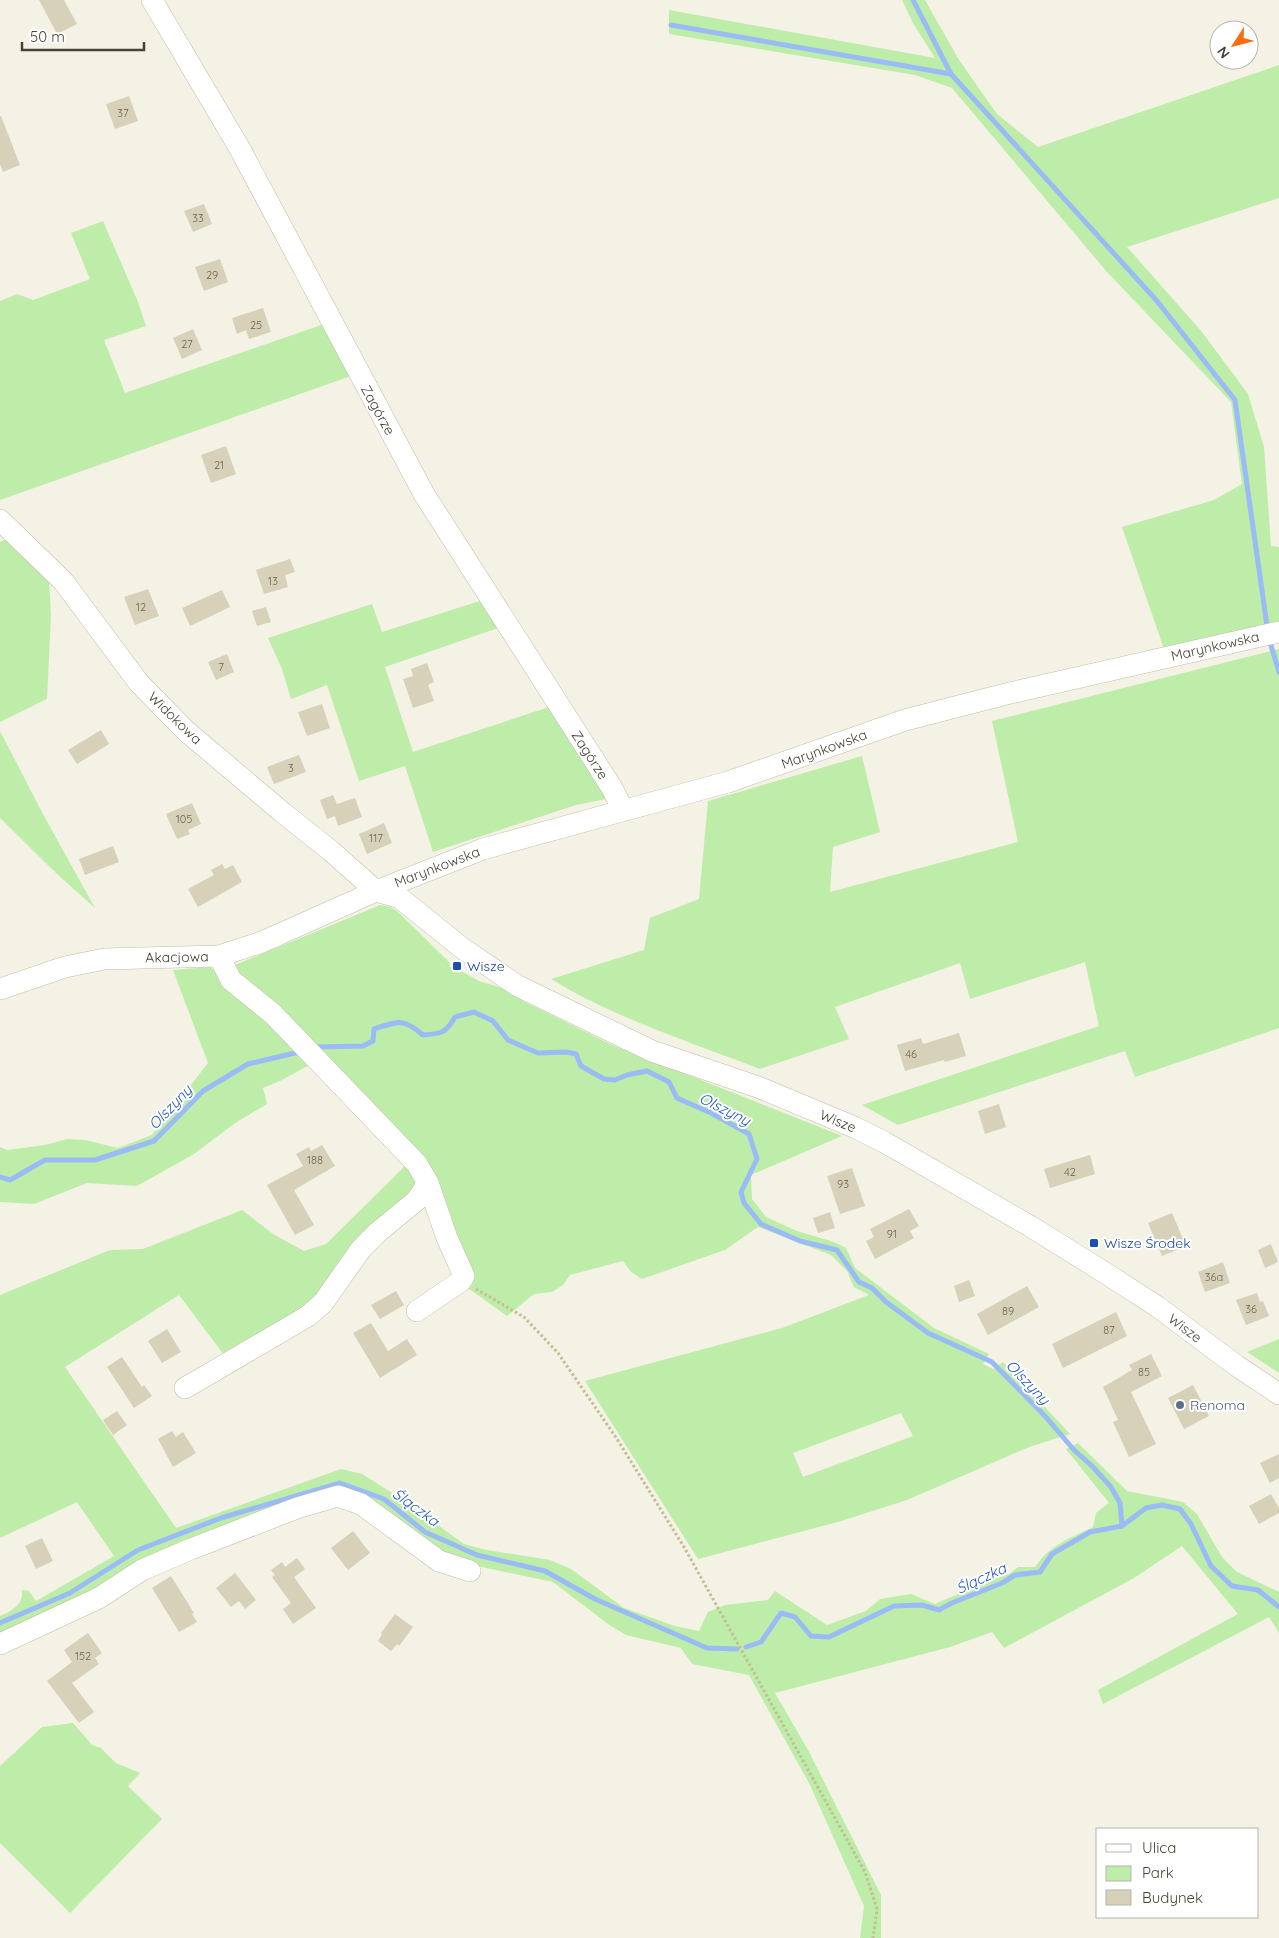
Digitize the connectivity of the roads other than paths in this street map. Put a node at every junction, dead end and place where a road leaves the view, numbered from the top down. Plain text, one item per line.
1 (152, 0) edge
2 (0, 520) edge
3 (1279, 632) edge
4 (623, 810) junction
5 (376, 891) junction
6 (219, 956) junction
7 (0, 989) edge
8 (428, 1183) junction
9 (417, 1311) dead end
10 (185, 1388) dead end
11 (1279, 1394) edge
12 (470, 1571) dead end
13 (0, 1644) edge

1 - 4 street, Zagórze
2 - 5 street, Widokowa
3 - 4 street, Marynkowska
4 - 5 street, Marynkowska
5 - 6 street, Akacjowa
5 - 11 street, Wisze
6 - 7 street, Akacjowa
6 - 8 street
8 - 9 street
8 - 10 street
12 - 13 street

